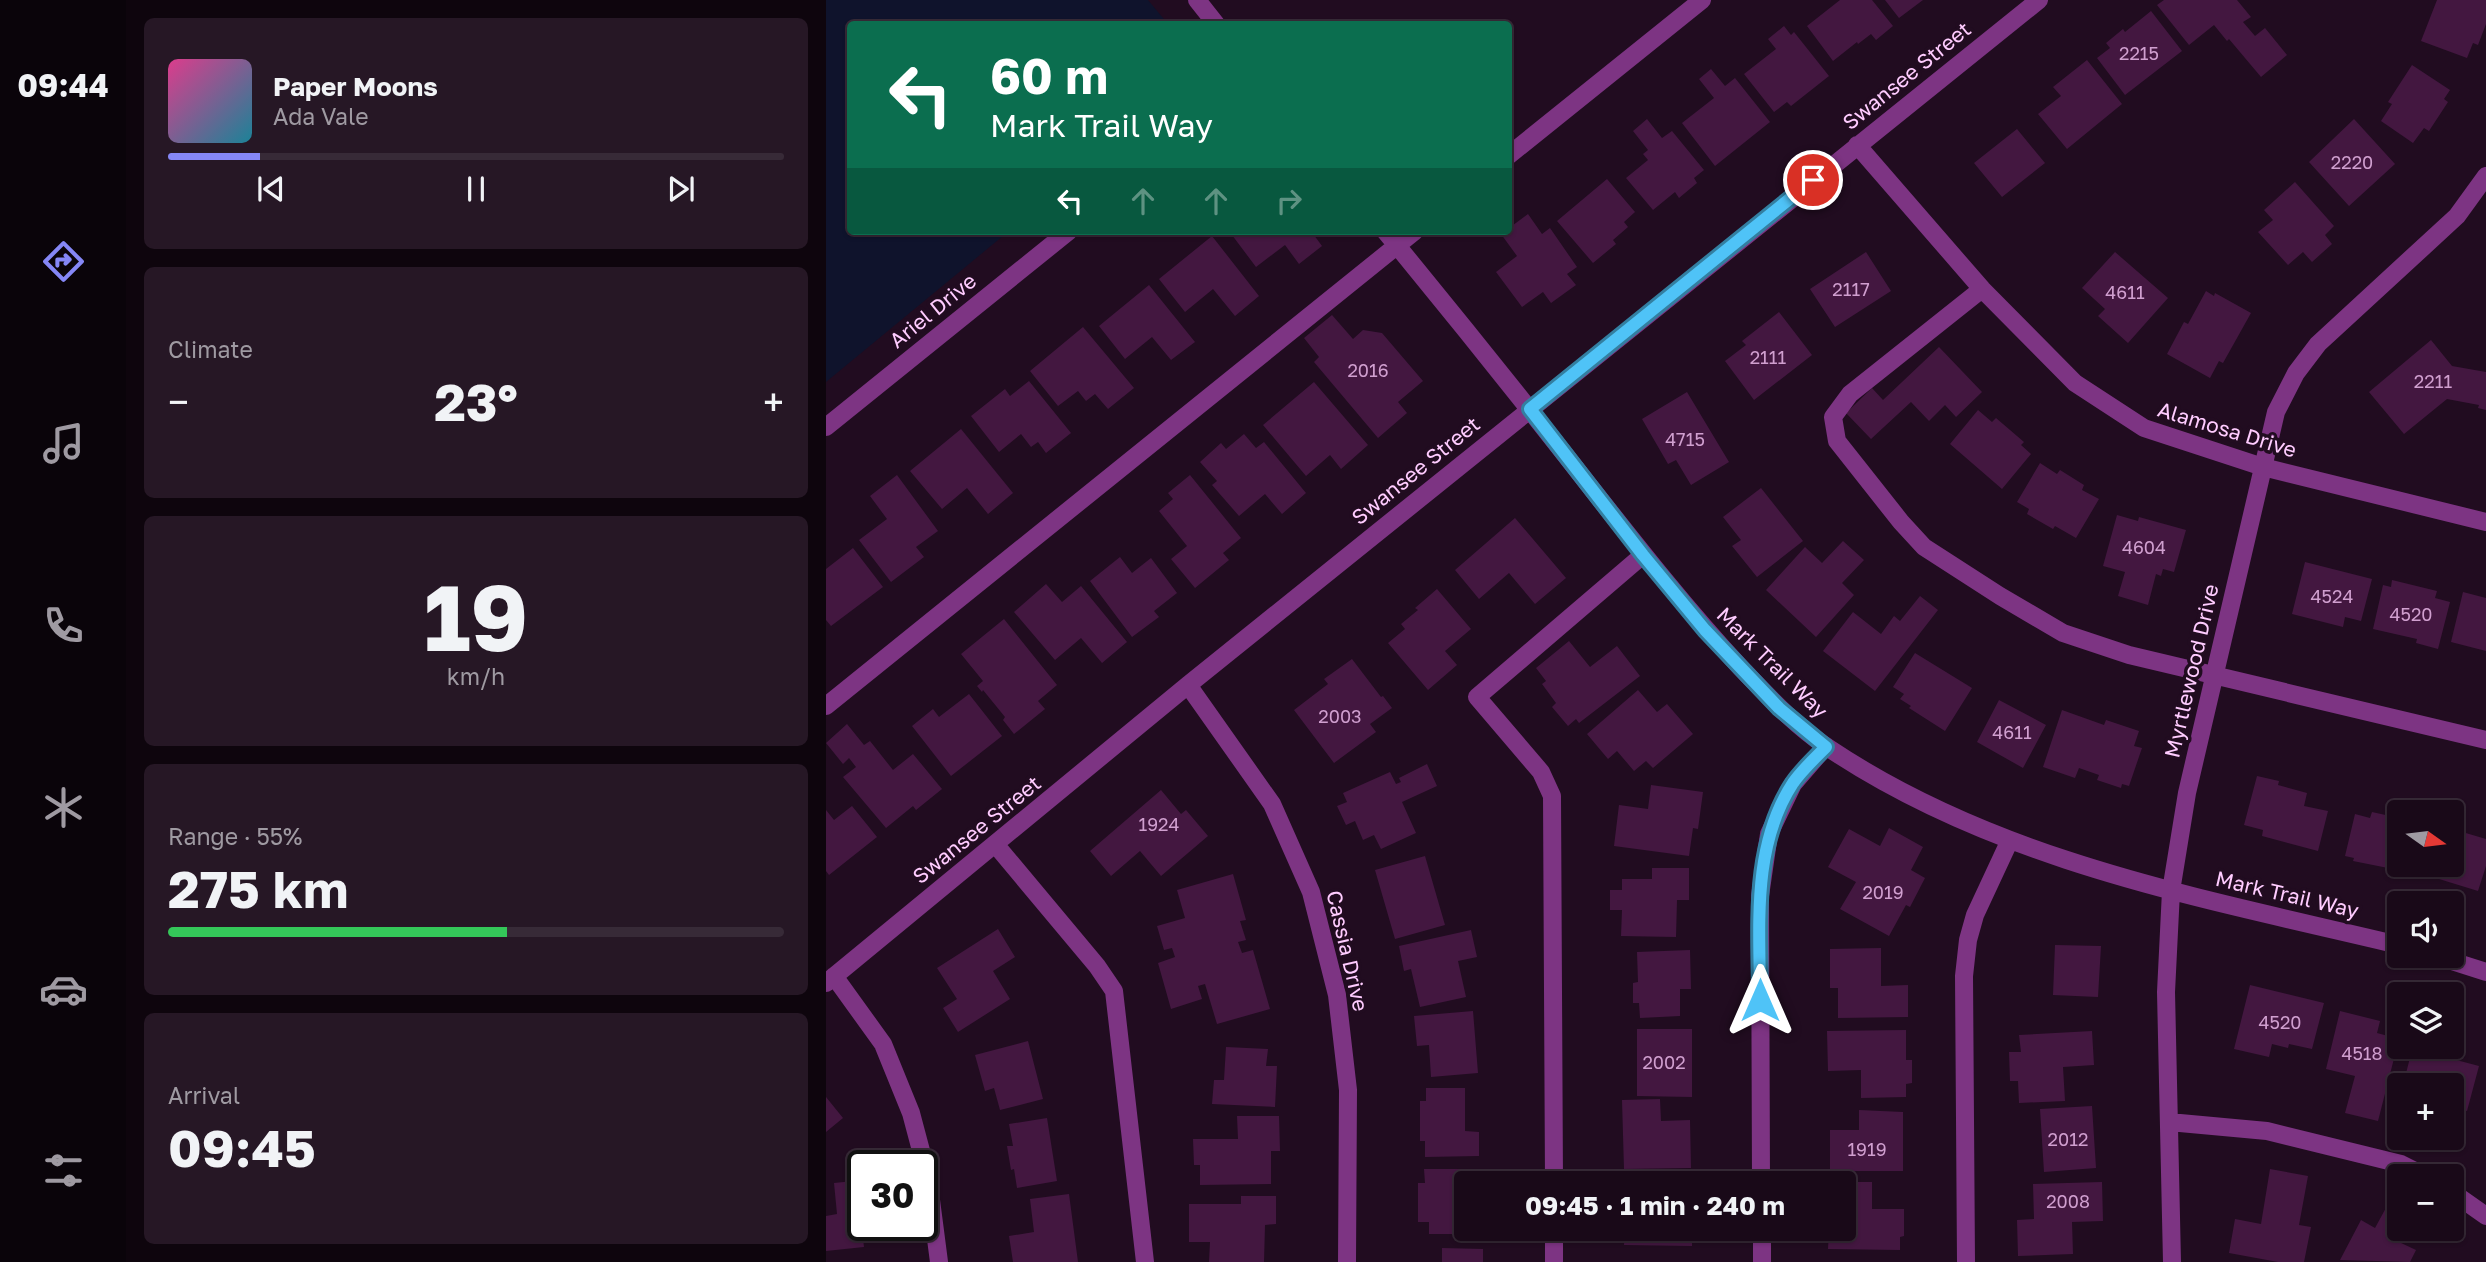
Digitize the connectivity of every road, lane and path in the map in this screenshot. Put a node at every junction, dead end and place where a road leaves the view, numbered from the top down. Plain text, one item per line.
1 (1197, 0) edge
2 (1702, 0) edge
3 (2039, 0) edge
4 (1214, 21) edge
5 (1857, 145) junction
6 (1512, 153) edge
7 (2486, 176) edge
8 (1064, 235) edge
9 (1388, 235) edge
10 (1410, 235) edge
11 (1397, 246) junction
12 (1983, 289) junction
13 (1530, 409) junction
14 (826, 427) edge
15 (2263, 467) junction
16 (2486, 522) edge
17 (1643, 555) junction
18 (2214, 676) junction
19 (1188, 685) junction
20 (826, 706) edge
21 (2486, 740) edge
22 (1826, 747) junction
23 (2009, 842) junction
24 (995, 844) junction
25 (2171, 891) junction
26 (2387, 941) edge
27 (2464, 965) edge
28 (2486, 972) edge
29 (830, 979) edge
30 (2169, 1122) junction
31 (2401, 1164) edge
32 (1554, 1171) edge
33 (1761, 1171) edge
34 (2464, 1200) edge
35 (2486, 1216) edge
36 (1554, 1241) edge
37 (1762, 1241) edge
38 (939, 1262) edge
39 (1145, 1262) edge
40 (1347, 1262) edge
41 (1554, 1262) edge
42 (1762, 1262) edge
43 (1966, 1262) edge
44 (2172, 1262) edge

1 - 4 street
2 - 6 street
3 - 5 street, Swansee Street
5 - 12 street, Alamosa Drive
5 - 13 street, Swansee Street
7 - 15 street, Myrtlewood Drive
8 - 14 street, Ariel Drive
9 - 11 street, Mark Trail Way
10 - 11 street
11 - 13 street, Mark Trail Way
11 - 20 street
12 - 15 street, Alamosa Drive
12 - 18 street
13 - 17 street, Mark Trail Way
13 - 19 street, Swansee Street
15 - 16 street, Alamosa Drive
15 - 18 street, Myrtlewood Drive
17 - 22 street, Mark Trail Way
17 - 32 street
18 - 21 street
18 - 25 street, Myrtlewood Drive
19 - 24 street, Swansee Street
19 - 40 street, Cassia Drive
22 - 23 street, Mark Trail Way
22 - 33 street
23 - 25 street, Mark Trail Way
23 - 43 street
24 - 29 street, Swansee Street
24 - 39 street
25 - 26 street, Mark Trail Way
25 - 30 street, Myrtlewood Drive
27 - 28 street
29 - 38 street
30 - 31 street
30 - 44 street, Myrtlewood Drive
34 - 35 street
36 - 41 street
37 - 42 street

